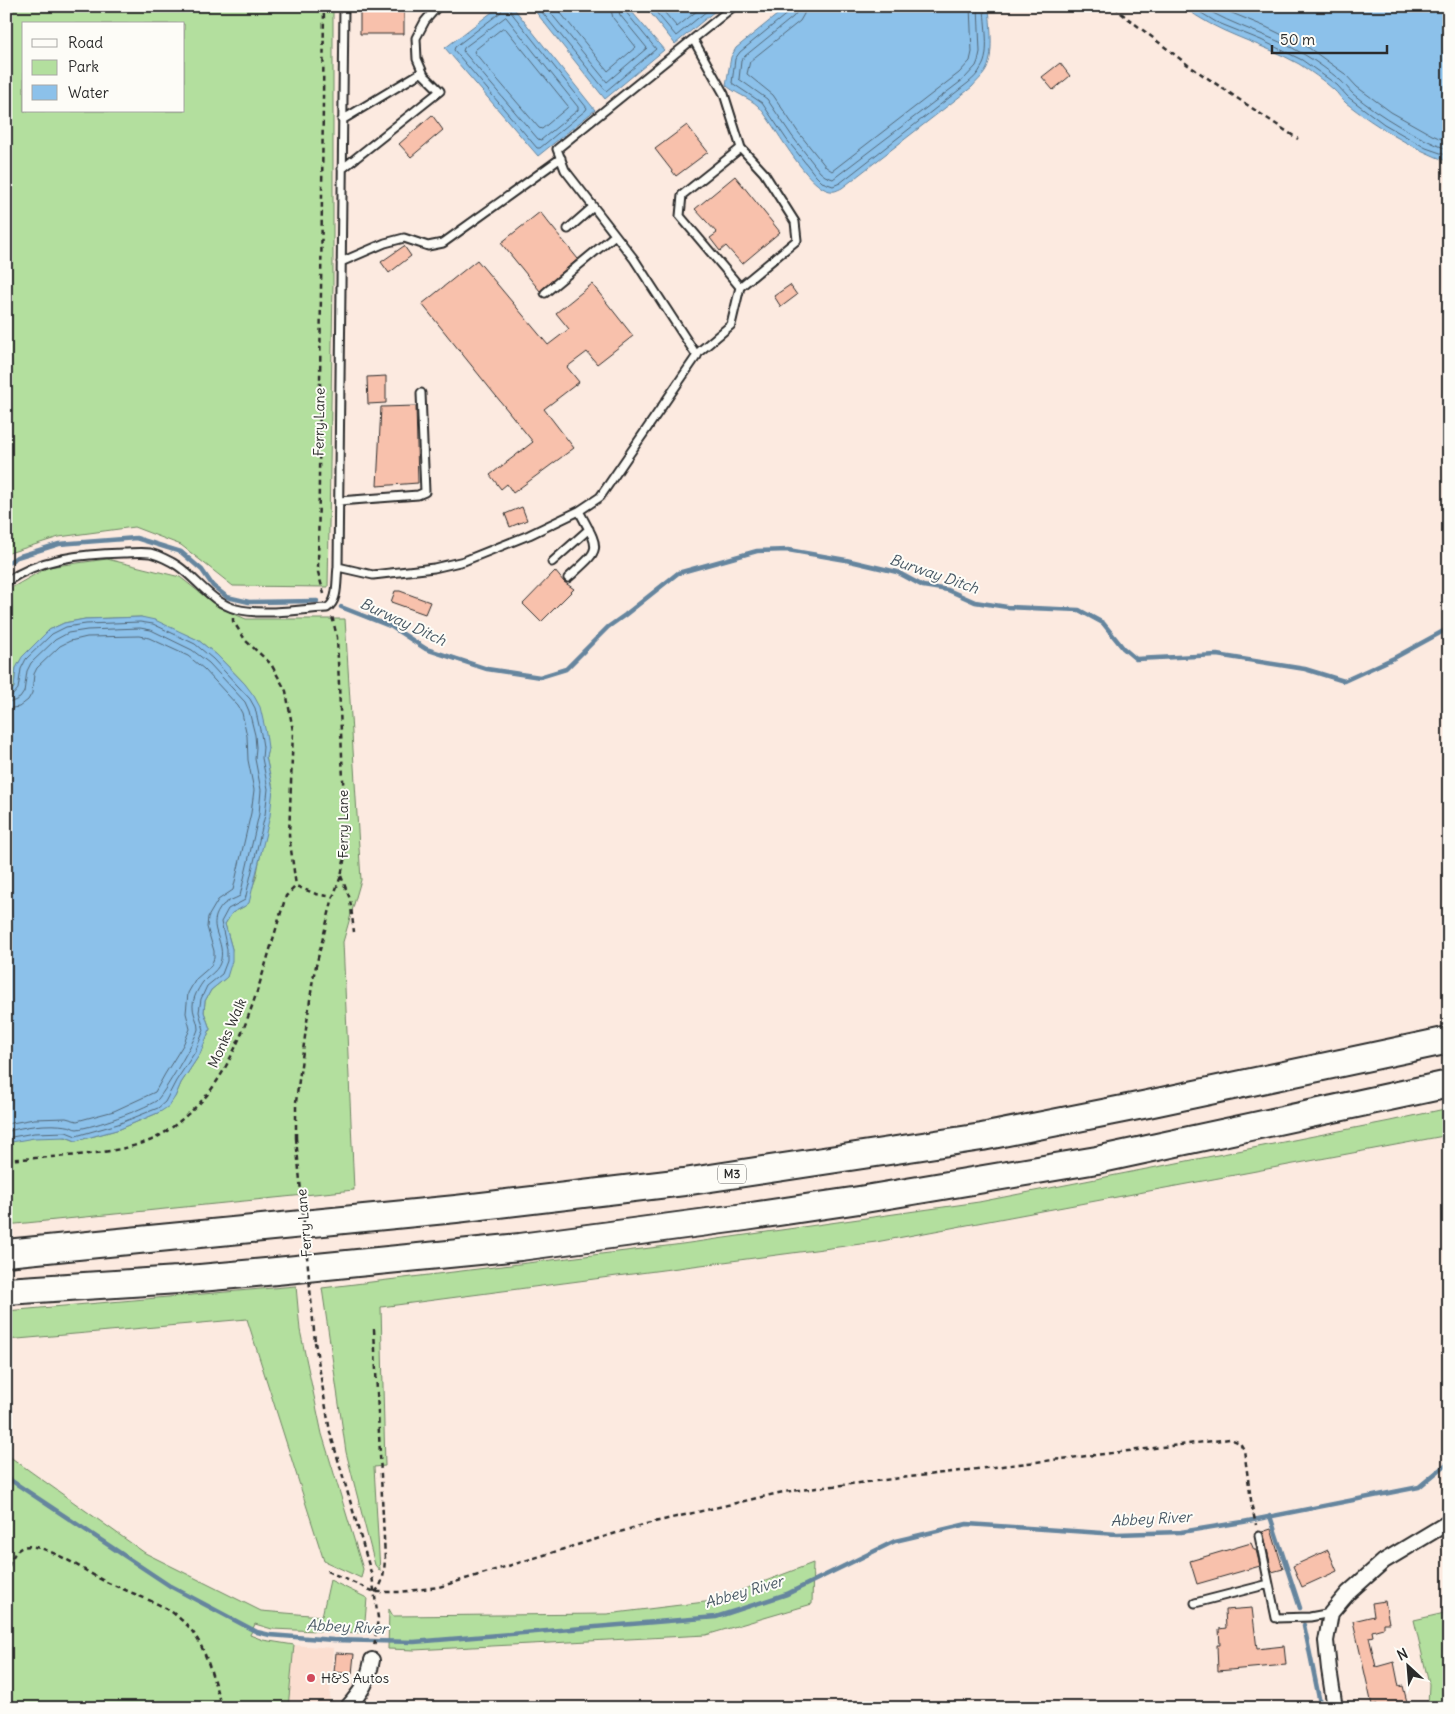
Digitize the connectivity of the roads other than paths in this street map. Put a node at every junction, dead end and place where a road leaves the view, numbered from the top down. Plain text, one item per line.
1 (344, 6) edge
2 (438, 6) edge
3 (734, 6) edge
4 (693, 39) junction
5 (422, 72) junction
6 (342, 120) junction
7 (741, 148) junction
8 (561, 158) junction
9 (342, 169) junction
10 (593, 207) junction
11 (568, 229) dead end
12 (615, 235) junction
13 (341, 262) junction
14 (740, 287) junction
15 (544, 293) dead end
16 (697, 356) junction
17 (421, 393) dead end
18 (339, 501) junction
19 (580, 511) junction
20 (589, 529) junction
21 (552, 562) dead end
22 (338, 567) junction
23 (568, 578) dead end
24 (6, 582) edge
25 (1449, 1040) edge
26 (1449, 1084) edge
27 (6, 1252) edge
28 (6, 1291) edge
29 (1449, 1522) edge
30 (1259, 1536) road end
31 (1269, 1584) junction
32 (1195, 1603) dead end
33 (1331, 1613) junction
34 (373, 1657) road end
35 (347, 1708) edge
36 (1335, 1708) edge

1 - 6 lane
2 - 5 lane
3 - 4 lane
4 - 7 lane
4 - 8 lane
5 - 6 lane
5 - 9 lane
6 - 9 lane
7 - 14 lane
7 - 14 lane
8 - 10 lane
8 - 13 lane
9 - 13 lane
10 - 11 lane
10 - 12 lane
12 - 15 lane
12 - 16 lane
13 - 18 lane
14 - 16 lane
16 - 19 lane
17 - 18 lane
18 - 22 lane
19 - 20 lane
19 - 22 lane
20 - 21 lane
20 - 23 lane
22 - 24 lane
25 - 27 highway, M3
26 - 28 highway
29 - 33 street
30 - 31 lane
31 - 32 lane
31 - 33 lane
33 - 36 street
34 - 35 street

